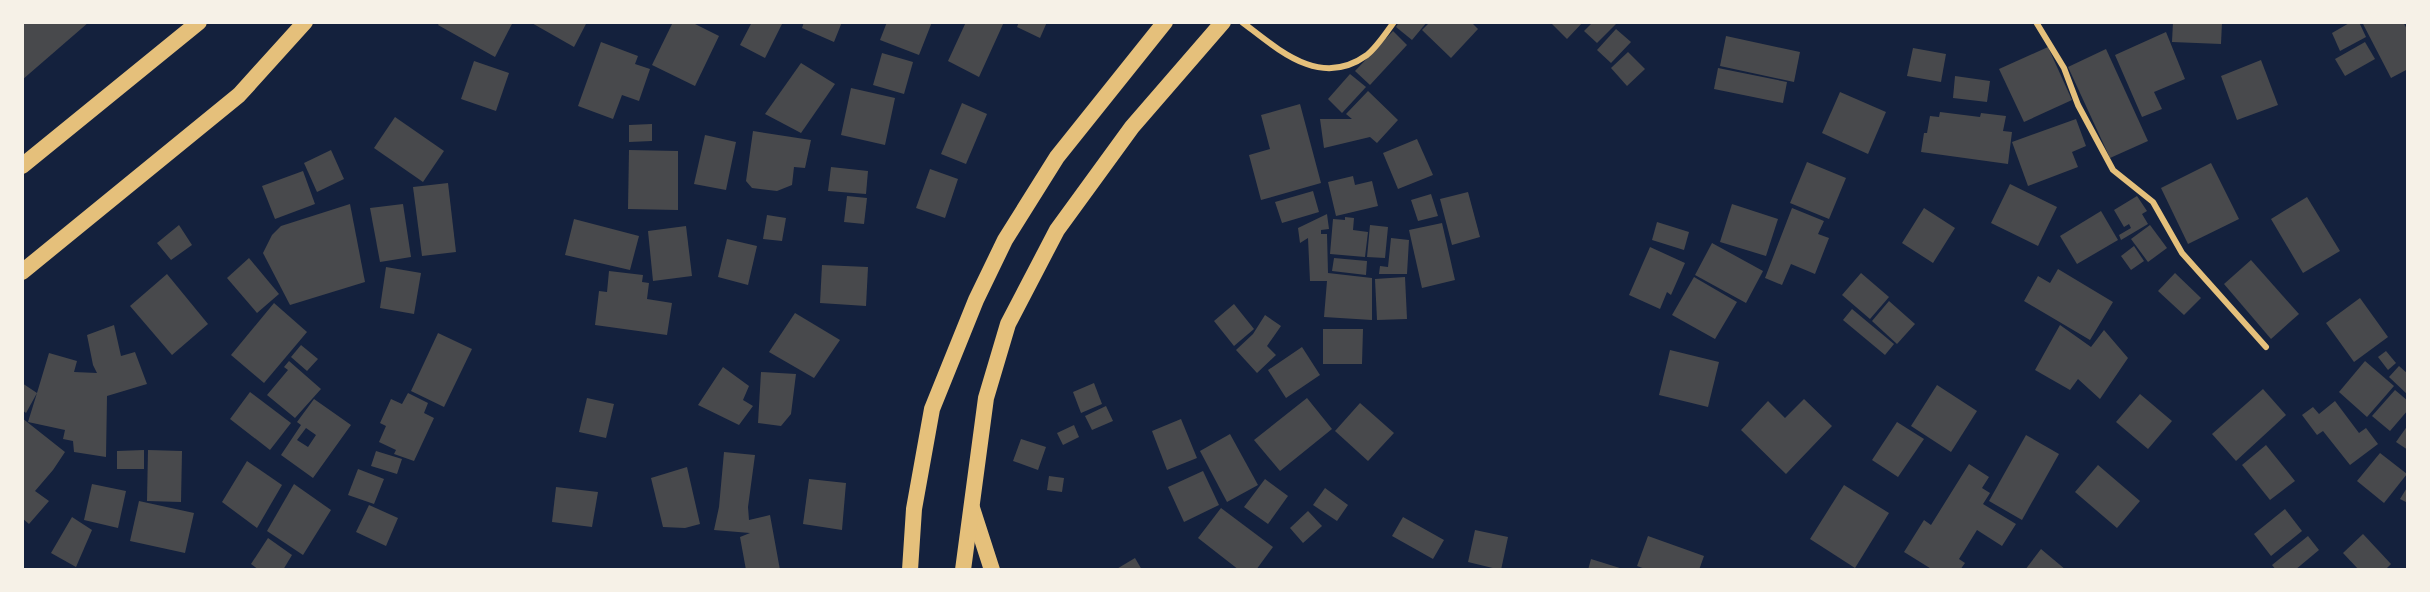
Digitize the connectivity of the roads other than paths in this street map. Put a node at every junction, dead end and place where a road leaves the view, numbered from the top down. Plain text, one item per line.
1 (199, 22) edge
2 (305, 22) edge
3 (1165, 22) edge
4 (1223, 22) edge
5 (1242, 22) edge
6 (1394, 22) edge
7 (2036, 22) edge
8 (22, 166) edge
9 (22, 272) edge
10 (2266, 346) dead end
11 (970, 502) junction
12 (910, 570) edge
13 (963, 570) edge
14 (992, 570) edge

1 - 8 highway
2 - 9 highway
3 - 12 highway
4 - 11 highway
5 - 6 street
7 - 10 street
11 - 13 highway
11 - 14 highway

